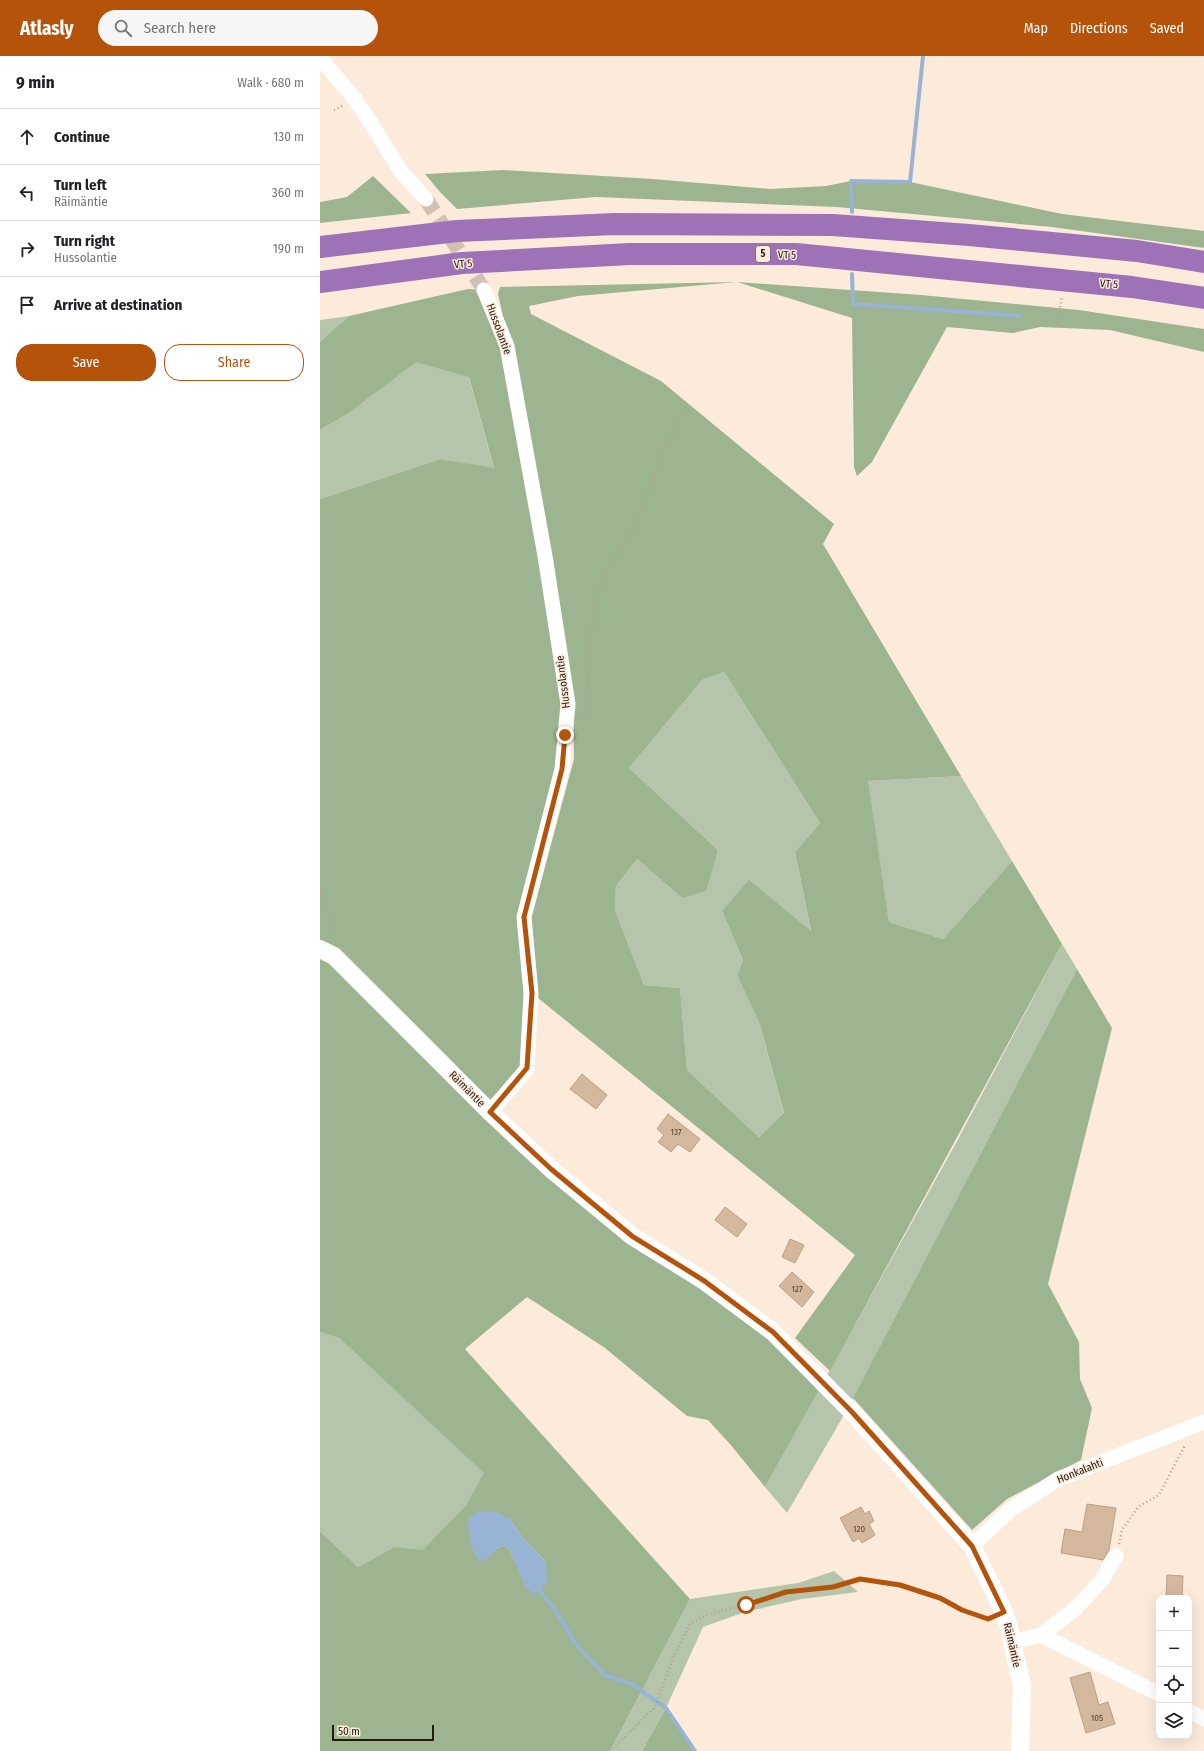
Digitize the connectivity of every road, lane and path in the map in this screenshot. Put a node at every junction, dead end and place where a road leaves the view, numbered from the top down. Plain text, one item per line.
1 (320, 58) edge
2 (426, 199) tunnel mouth
3 (1075, 216) dead end
4 (1072, 230) dead end
5 (320, 247) edge
6 (1204, 262) edge
7 (320, 282) edge
8 (484, 290) tunnel mouth
9 (1062, 294) dead end
10 (1204, 298) edge
11 (1056, 327) dead end
12 (687, 404) dead end
13 (565, 735) junction
14 (320, 890) edge
15 (323, 951) edge
16 (490, 1112) junction
17 (1199, 1424) edge
18 (972, 1546) junction
19 (1116, 1556) joint
20 (1004, 1612) junction
21 (1041, 1635) junction
22 (1012, 1642) junction
23 (1156, 1692) edge
24 (1192, 1713) edge
25 (1204, 1719) edge
26 (610, 1751) edge
27 (1020, 1751) edge

1 - 2 street
3 - 4 path
5 - 6 highway
7 - 10 highway, VT 5 / 5
8 - 13 street, Hussolantie
9 - 11 path
12 - 13 path
13 - 16 street, Hussolantie
14 - 15 path
15 - 16 street, Räimäntie
16 - 18 street, Räimäntie
17 - 18 street, Honkalahti
17 - 19 path
18 - 20 street, Räimäntie
19 - 21 street
20 - 22 street, Räimäntie
20 - 26 path
21 - 22 street
21 - 23 street
22 - 27 street, Räimäntie
24 - 25 street

